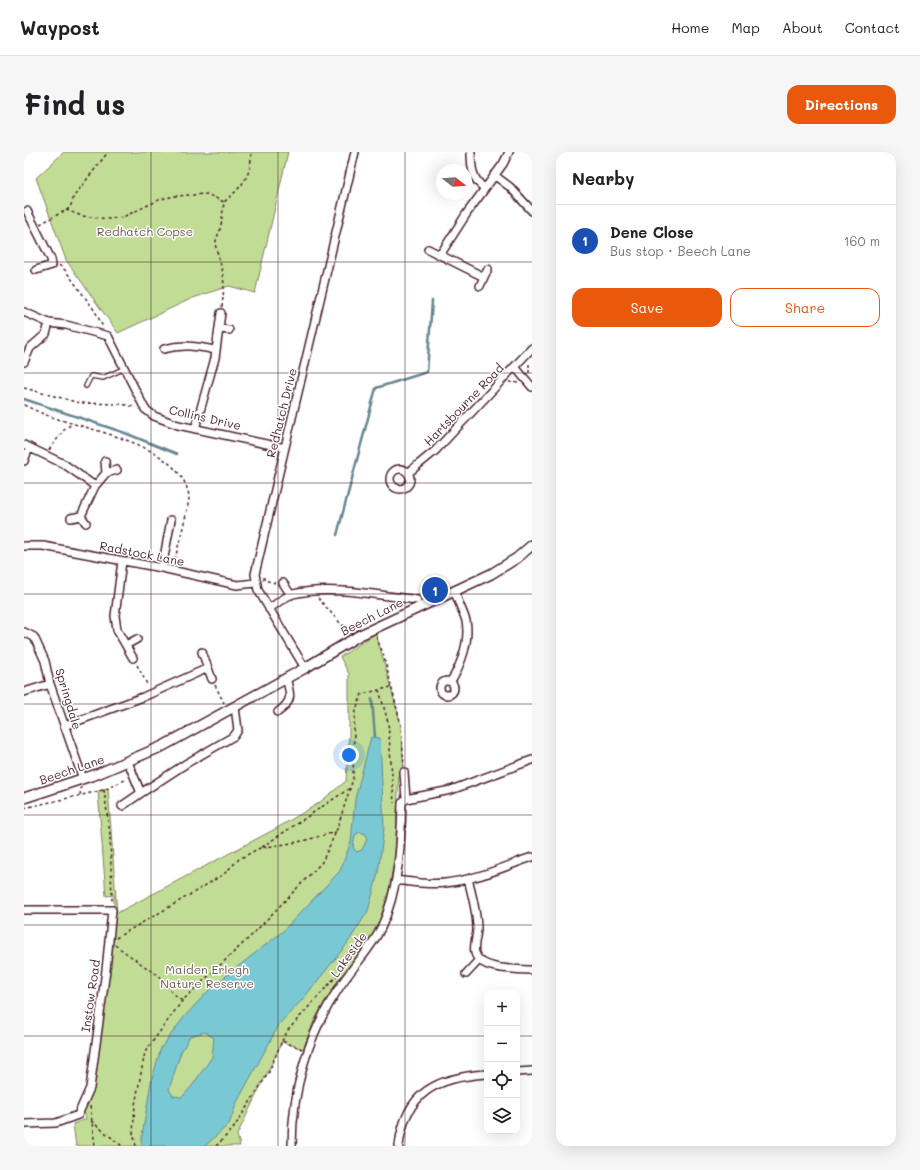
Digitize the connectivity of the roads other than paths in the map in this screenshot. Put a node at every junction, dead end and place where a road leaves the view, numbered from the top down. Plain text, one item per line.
1 (355, 152) edge
2 (471, 152) edge
3 (509, 152) edge
4 (494, 175) junction
5 (484, 188) junction
6 (532, 211) edge
7 (27, 215) edge
8 (428, 250) dead end
9 (440, 255) junction
10 (488, 269) dead end
11 (36, 270) dead end
12 (484, 277) junction
13 (480, 286) dead end
14 (24, 312) edge
15 (221, 313) road end
16 (49, 323) junction
17 (220, 329) junction
18 (229, 330) dead end
19 (532, 348) edge
20 (164, 349) dead end
21 (215, 350) junction
22 (24, 362) edge
23 (515, 367) junction
24 (123, 369) junction
25 (86, 386) dead end
26 (532, 387) edge
27 (195, 429) junction
28 (27, 446) edge
29 (285, 448) junction
30 (24, 461) edge
31 (105, 461) dead end
32 (117, 470) dead end
33 (106, 473) junction
34 (408, 473) dead end
35 (95, 486) junction
36 (81, 516) junction
37 (71, 518) dead end
38 (171, 520) dead end
39 (86, 523) dead end
40 (532, 545) edge
41 (24, 546) edge
42 (122, 561) junction
43 (162, 568) junction
44 (256, 583) junction
45 (283, 584) road end
46 (454, 592) junction
47 (291, 595) junction
48 (417, 600) dead end
49 (269, 609) junction
50 (24, 632) edge
51 (137, 639) dead end
52 (126, 645) junction
53 (202, 652) dead end
54 (133, 658) road end
55 (208, 668) junction
56 (305, 668) junction
57 (286, 678) junction
58 (212, 679) road end
59 (451, 681) dead end
60 (50, 684) junction
61 (24, 692) edge
62 (231, 709) junction
63 (278, 712) dead end
64 (64, 726) junction
65 (532, 760) edge
66 (128, 762) junction
67 (404, 772) road end
68 (83, 779) junction
69 (141, 794) junction
70 (24, 798) edge
71 (406, 799) junction
72 (122, 806) dead end
73 (532, 857) edge
74 (468, 879) junction
75 (396, 880) junction
76 (24, 910) edge
77 (479, 960) junction
78 (532, 970) edge
79 (466, 974) dead end
80 (532, 1071) edge
81 (520, 1072) edge
82 (484, 1074) edge
83 (24, 1124) edge
84 (292, 1146) edge
85 (398, 1146) edge

1 - 29 street, Redhatch Drive
2 - 5 street
3 - 4 street
4 - 5 street
4 - 6 street
5 - 9 street
7 - 11 street
8 - 9 street
9 - 12 street
10 - 12 street
12 - 13 street
14 - 16 street
15 - 17 street
16 - 22 street
16 - 24 street
17 - 18 street
17 - 21 street
19 - 23 street, Hartsbourne Road
20 - 21 street
21 - 27 street
23 - 26 street
23 - 34 street, Hartsbourne Road
24 - 25 lane
24 - 27 street, Collins Drive
27 - 29 street, Collins Drive
28 - 30 street
28 - 35 street
29 - 44 street, Redhatch Drive
31 - 33 street
32 - 33 street
33 - 35 street
35 - 36 street
36 - 37 street
36 - 39 street
38 - 43 street
40 - 46 street, Beech Lane
41 - 42 street, Radstock Lane
42 - 43 street, Radstock Lane
42 - 52 street
43 - 44 street, Radstock Lane
44 - 49 street, Redhatch Drive
45 - 47 street
46 - 56 street, Beech Lane
46 - 59 street
47 - 48 street
47 - 49 street
49 - 56 street, Redhatch Drive
50 - 60 street, Springdale
51 - 52 street
52 - 54 street
53 - 55 street
55 - 58 street
55 - 64 street
56 - 57 street, Beech Lane
57 - 62 street, Beech Lane
57 - 63 street
60 - 61 street
60 - 64 street, Springdale
62 - 66 street, Beech Lane
62 - 69 street
64 - 68 street, Springdale
65 - 71 street
66 - 68 street, Beech Lane
66 - 69 street
67 - 71 street, Lakeside
68 - 70 street, Beech Lane
69 - 72 street
71 - 75 street, Lakeside
73 - 74 street
74 - 75 street
74 - 77 street
75 - 84 street, Lakeside
76 - 83 street, Instow Road
77 - 78 street
77 - 79 street
80 - 81 street
82 - 85 street

